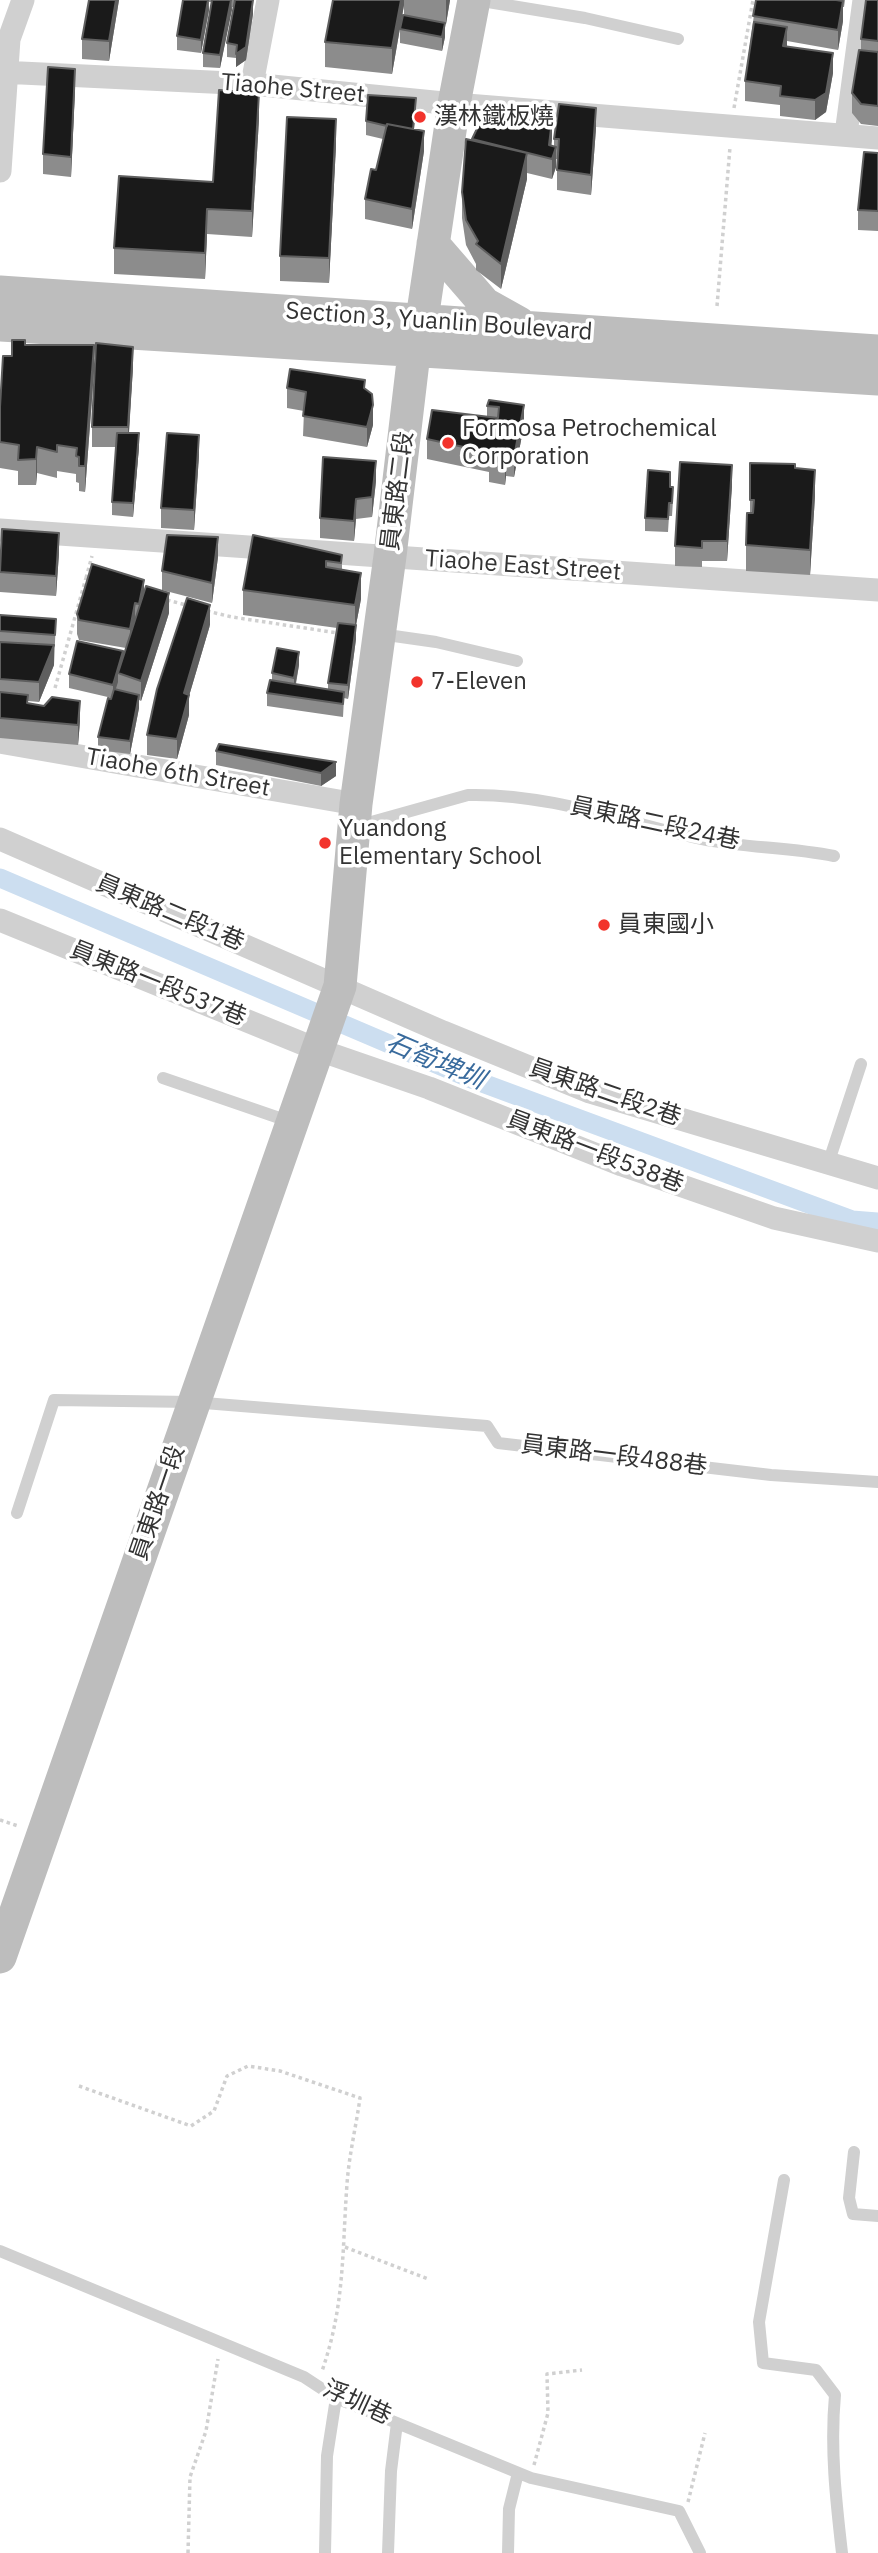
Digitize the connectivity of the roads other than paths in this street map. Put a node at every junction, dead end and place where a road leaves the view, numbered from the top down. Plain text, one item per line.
1 (23, 0) edge
2 (268, 0) edge
3 (474, 0) edge
4 (864, 0) edge
5 (678, 39) dead end
6 (3, 73) edge
7 (252, 84) junction
8 (453, 104) junction
9 (846, 134) junction
10 (878, 138) edge
11 (0, 171) edge
12 (433, 244) junction
13 (0, 292) edge
14 (422, 319) junction
15 (0, 325) edge
16 (524, 326) junction
17 (878, 351) edge
18 (414, 353) junction
19 (878, 379) edge
20 (0, 530) edge
21 (390, 556) junction
22 (878, 590) edge
23 (379, 634) junction
24 (517, 661) dead end
25 (0, 742) edge
26 (355, 815) junction
27 (0, 839) edge
28 (834, 856) dead end
29 (0, 920) edge
30 (340, 986) junction
31 (316, 1049) junction
32 (861, 1064) dead end
33 (163, 1078) dead end
34 (290, 1122) junction
35 (828, 1164) junction
36 (878, 1178) edge
37 (878, 1241) edge
38 (192, 1402) junction
39 (878, 1482) edge
40 (17, 1513) dead end
41 (0, 1957) edge
42 (854, 2152) dead end
43 (784, 2180) dead end
44 (878, 2216) edge
45 (0, 2252) edge
46 (336, 2398) junction
47 (397, 2423) junction
48 (525, 2476) junction
49 (325, 2553) edge
50 (388, 2553) edge
51 (508, 2553) edge
52 (700, 2553) edge
53 (842, 2553) edge

1 - 6 street
2 - 7 street
3 - 5 lane
3 - 8 main road, 員東路二段
4 - 9 street
6 - 7 street, Tiaohe Street
6 - 11 street
7 - 8 street, Tiaohe Street
8 - 9 street, Tiaohe Street
8 - 12 main road, 員東路二段
9 - 10 street, Tiaohe Street
12 - 14 main road, 員東路二段
12 - 16 main road
13 - 14 main road, Section 3, Yuanlin Boulevard
14 - 16 main road, Section 3, Yuanlin Boulevard
14 - 18 main road, 員東路二段
15 - 18 main road, Section 3, Yuanlin Boulevard
16 - 17 main road, Section 3, Yuanlin Boulevard
18 - 19 main road, Section 3, Yuanlin Boulevard
18 - 21 main road, 員東路二段
20 - 21 street, Tiaohe East Street
21 - 22 street, Tiaohe East Street
21 - 23 main road, 員東路二段
23 - 24 lane
23 - 26 main road, 員東路二段
25 - 26 street, Tiaohe 6th Street
26 - 28 lane, 員東路二段24巷
26 - 30 main road, 員東路二段
27 - 30 street, 員東路二段1巷
29 - 31 street, 員東路一段537巷
30 - 31 main road, 員東路二段
30 - 35 street, 員東路二段2巷
31 - 34 main road, 員東路一段
31 - 37 street, 員東路一段538巷
32 - 35 lane
33 - 34 lane
34 - 38 main road, 員東路一段
35 - 36 street, 員東路二段2巷
38 - 39 lane, 員東路一段488巷
38 - 40 lane
38 - 41 main road, 員東路一段
42 - 44 lane
43 - 53 lane
45 - 46 lane, 浮圳巷
46 - 47 lane, 浮圳巷
46 - 49 lane
47 - 48 lane, 浮圳巷
47 - 50 lane
48 - 51 lane
48 - 52 lane, 浮圳巷

